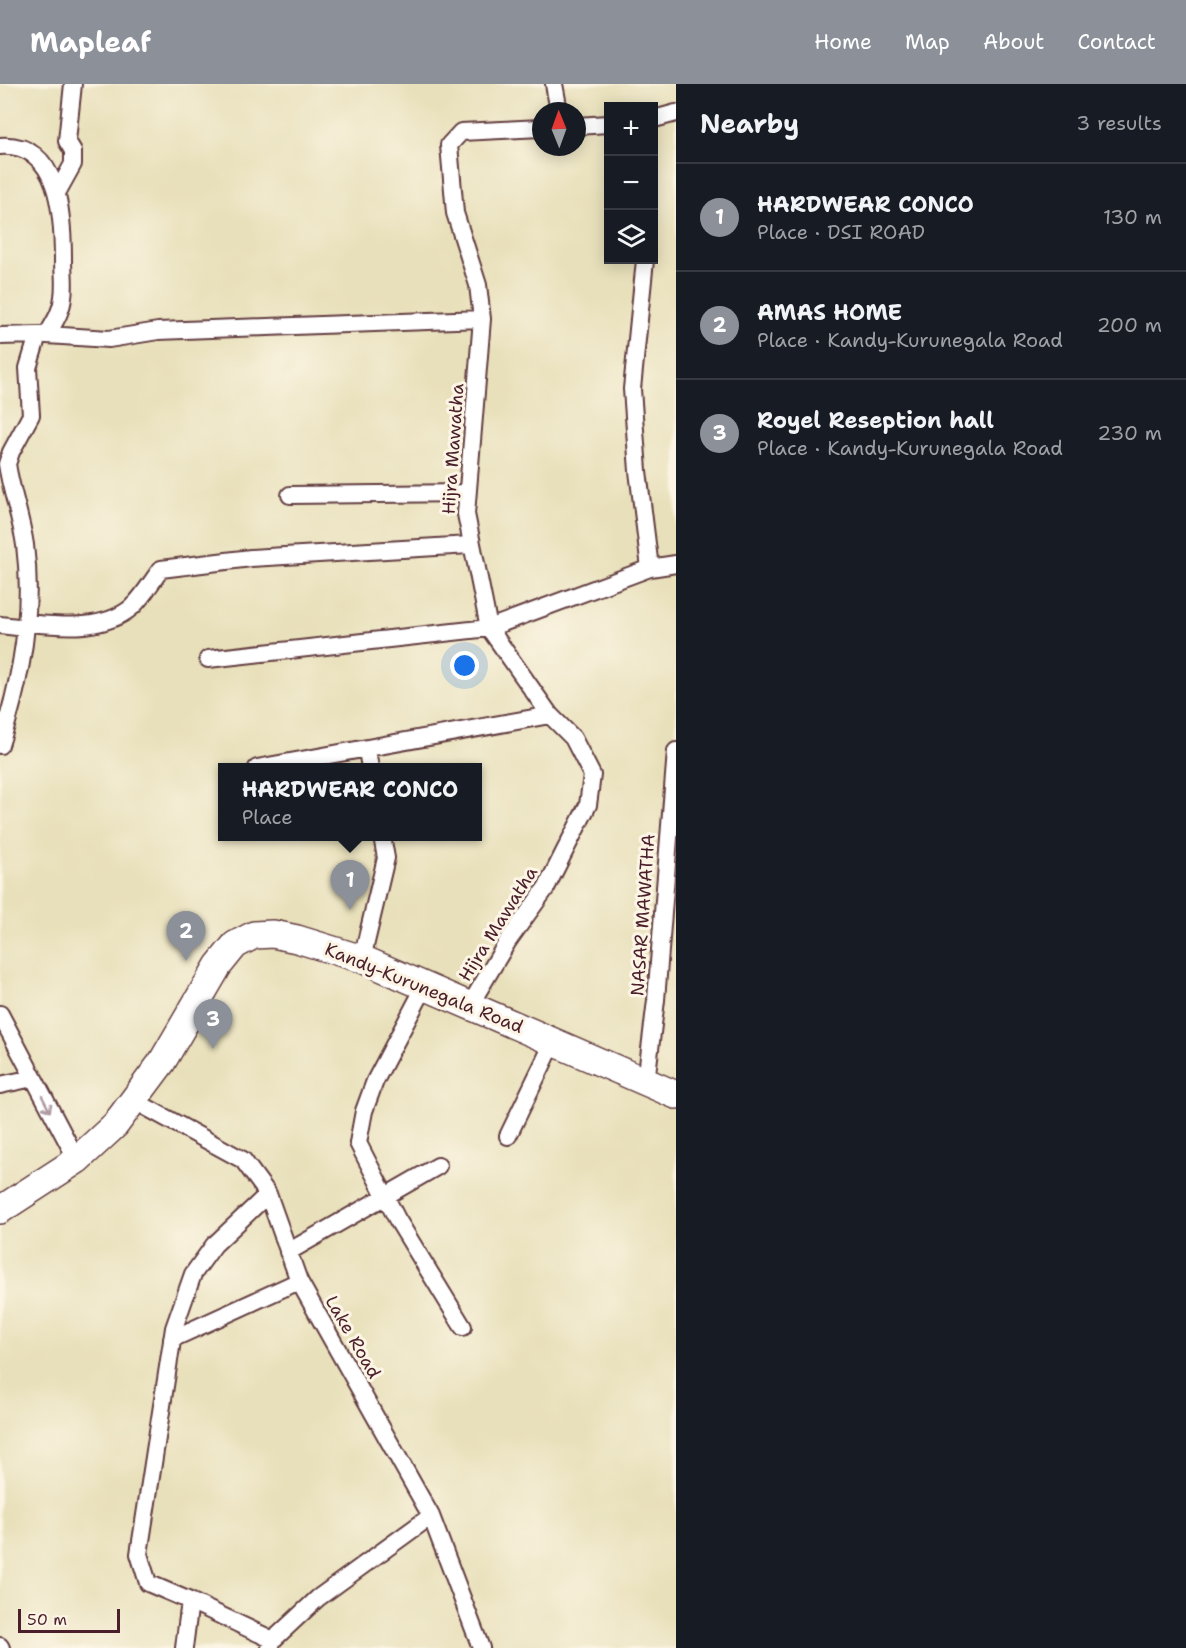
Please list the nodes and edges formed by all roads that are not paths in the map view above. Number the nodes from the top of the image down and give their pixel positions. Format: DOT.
graph roads {
  1 [pos="73,84"];
  2 [pos="554,84"];
  3 [pos="557,102"];
  4 [pos="676,113"];
  5 [pos="658,118"];
  6 [pos="604,124"];
  7 [pos="586,125"];
  8 [pos="532,128"];
  9 [pos="0,146"];
  10 [pos="58,191"];
  11 [pos="645,264"];
  12 [pos="482,319"];
  13 [pos="42,335"];
  14 [pos="0,336"];
  15 [pos="5,477"];
  16 [pos="466,493"];
  17 [pos="290,495"];
  18 [pos="470,545"];
  19 [pos="676,564"];
  20 [pos="650,568"];
  21 [pos="0,625"];
  22 [pos="26,626"];
  23 [pos="489,628"];
  24 [pos="208,659"];
  25 [pos="550,715"];
  26 [pos="0,746"];
  27 [pos="367,750"];
  28 [pos="676,751"];
  29 [pos="288,763"];
  30 [pos="369,763"];
  31 [pos="674,810"];
  32 [pos="383,841"];
  33 [pos="362,959"];
  34 [pos="424,986"];
  35 [pos="470,1005"];
  36 [pos="0,1014"];
  37 [pos="554,1041"];
  38 [pos="33,1078"];
  39 [pos="646,1082"];
  40 [pos="0,1085"];
  41 [pos="676,1095"];
  42 [pos="134,1100"];
  43 [pos="508,1136"];
  44 [pos="77,1160"];
  45 [pos="438,1166"];
  46 [pos="268,1194"];
  47 [pos="386,1198"];
  48 [pos="0,1210"];
  49 [pos="288,1252"];
  50 [pos="299,1281"];
  51 [pos="463,1327"];
  52 [pos="172,1339"];
  53 [pos="431,1516"];
  54 [pos="190,1601"];
  55 [pos="271,1644"];
  56 [pos="184,1648"];
  57 [pos="481,1648"];
  1 -- 10 [label="street"];
  2 -- 3 [label="street"];
  4 -- 5 [label="street"];
  6 -- 7 [label="street"];
  8 -- 12 [label="street, Hijra Mawatha"];
  9 -- 10 [label="street"];
  10 -- 13 [label="street"];
  11 -- 20 [label="street"];
  12 -- 13 [label="street"];
  12 -- 16 [label="street, Hijra Mawatha"];
  13 -- 14 [label="street"];
  13 -- 15 [label="street"];
  15 -- 22 [label="street"];
  16 -- 17 [label="street"];
  16 -- 18 [label="street, Hijra Mawatha"];
  18 -- 22 [label="street"];
  18 -- 23 [label="street, Hijra Mawatha"];
  19 -- 20 [label="street"];
  20 -- 23 [label="street"];
  21 -- 22 [label="street"];
  22 -- 26 [label="street"];
  23 -- 24 [label="street"];
  23 -- 25 [label="street, Hijra Mawatha"];
  25 -- 27 [label="street"];
  25 -- 35 [label="street, Hijra Mawatha"];
  27 -- 29 [label="street"];
  27 -- 30 [label="street"];
  28 -- 31 [label="street, NASAR MAWATHA"];
  31 -- 39 [label="street, NASAR MAWATHA"];
  32 -- 33 [label="street"];
  33 -- 34 [label="highway, Kandy-Kurunegala Road"];
  33 -- 42 [label="highway, Kandy-Kurunegala Road"];
  34 -- 35 [label="highway, Kandy-Kurunegala Road"];
  34 -- 47 [label="street"];
  35 -- 37 [label="highway, Kandy-Kurunegala Road"];
  36 -- 38 [label="street"];
  37 -- 39 [label="highway, Kandy-Kurunegala Road"];
  37 -- 43 [label="street"];
  38 -- 40 [label="street"];
  38 -- 44 [label="street, one-way"];
  39 -- 41 [label="highway, Kandy-Kurunegala Road"];
  42 -- 44 [label="highway, Kandy-Kurunegala Road"];
  42 -- 46 [label="street, Lake Road"];
  44 -- 48 [label="highway, Kandy-Kurunegala Road"];
  45 -- 47 [label="street"];
  46 -- 49 [label="street, Lake Road"];
  46 -- 52 [label="street"];
  47 -- 49 [label="street"];
  47 -- 51 [label="street"];
  49 -- 50 [label="street, Lake Road"];
  50 -- 52 [label="street"];
  50 -- 53 [label="street, Lake Road"];
  52 -- 54 [label="street"];
  53 -- 55 [label="street"];
  53 -- 57 [label="street, Lake Road"];
  54 -- 55 [label="street"];
  54 -- 56 [label="street"];
}
